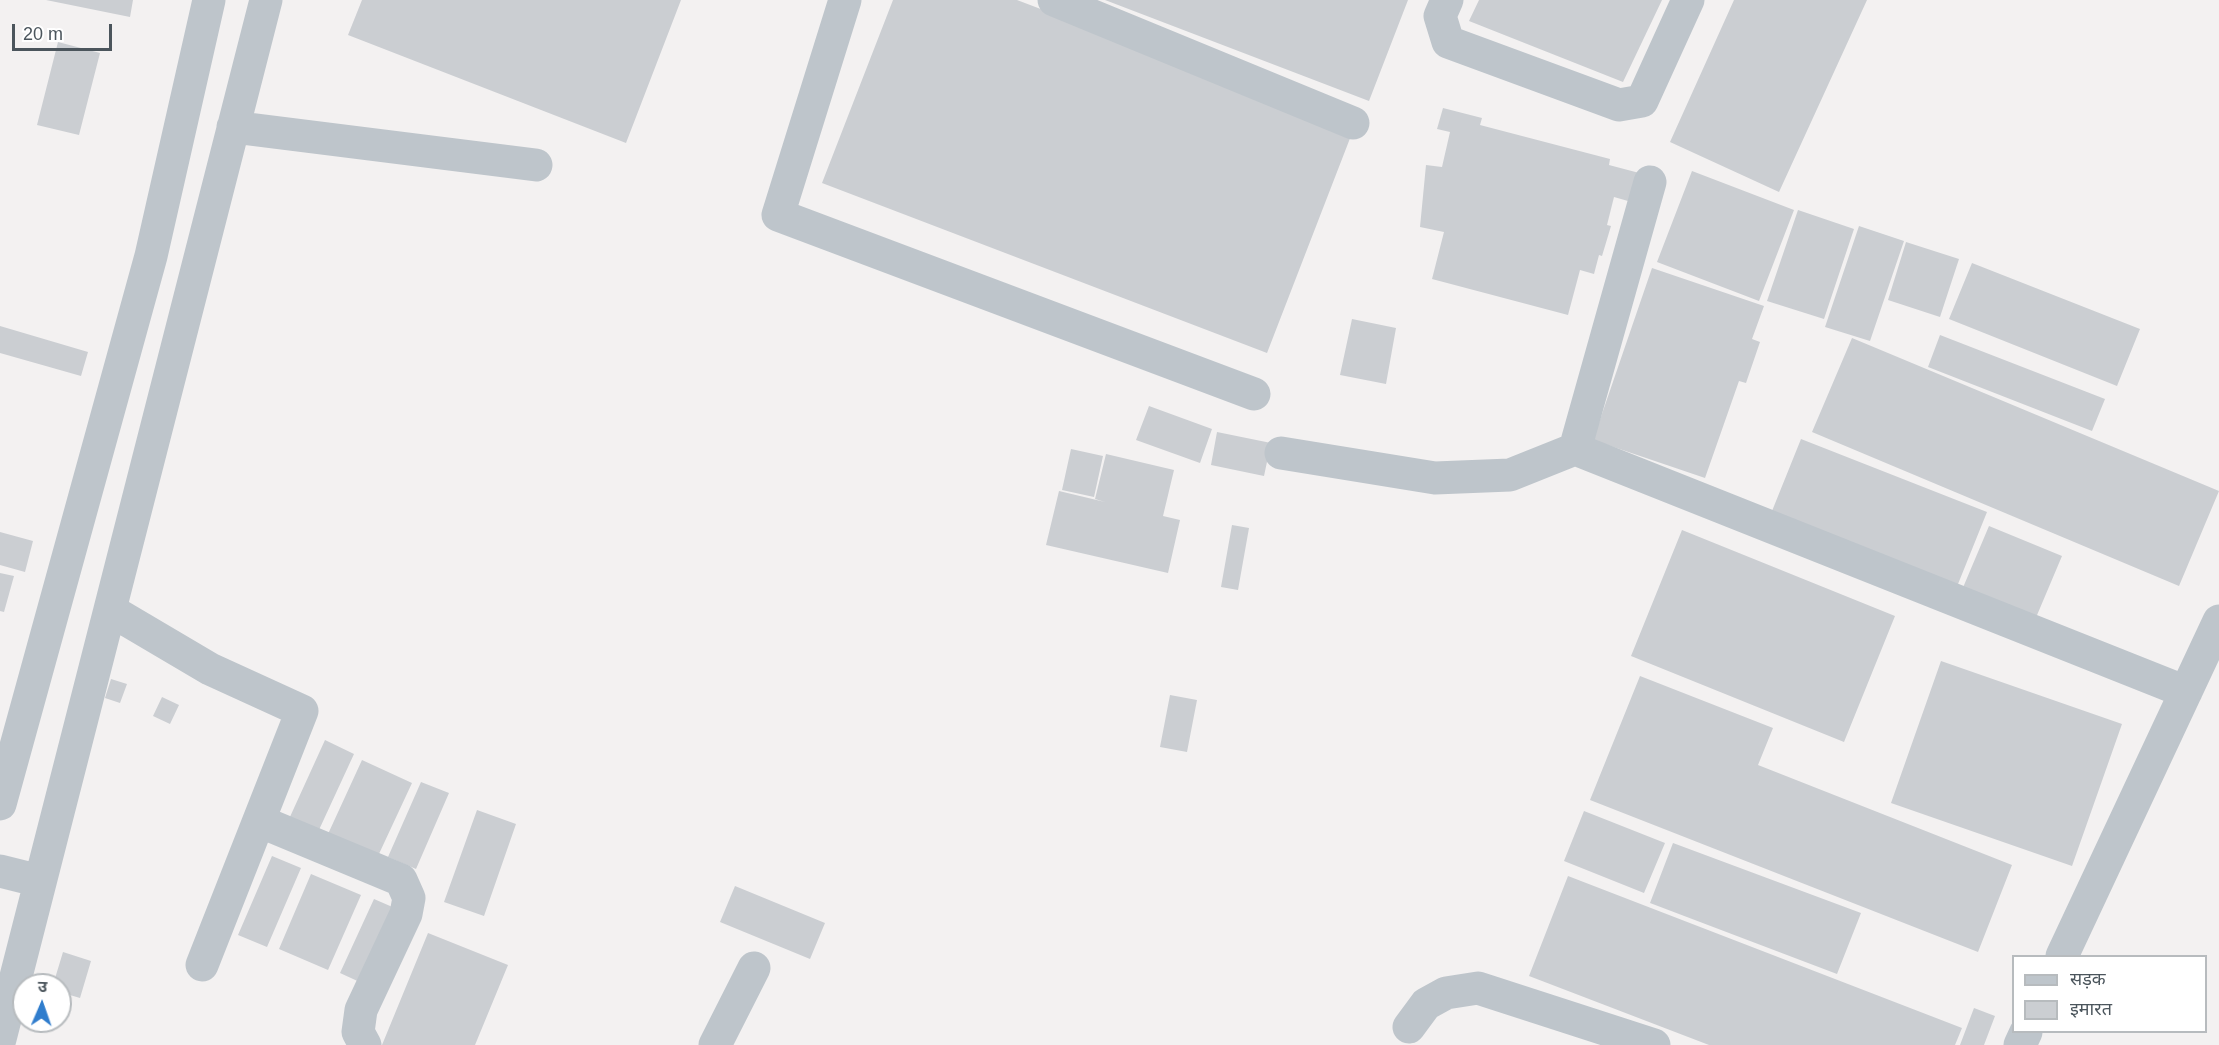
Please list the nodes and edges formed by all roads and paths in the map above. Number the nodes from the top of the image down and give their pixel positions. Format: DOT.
graph roads {
  1 [pos="209,0"];
  2 [pos="267,0"];
  3 [pos="845,0"];
  4 [pos="1054,0"];
  5 [pos="1447,0"];
  6 [pos="1688,0"];
  7 [pos="1353,123"];
  8 [pos="234,127"];
  9 [pos="536,165"];
  10 [pos="1650,182"];
  11 [pos="1254,393"];
  12 [pos="1575,449"];
  13 [pos="1281,453"];
  14 [pos="110,610"];
  15 [pos="2219,621"];
  16 [pos="2186,692"];
  17 [pos="0,804"];
  18 [pos="259,821"];
  19 [pos="0,871"];
  20 [pos="40,881"];
  21 [pos="2063,955"];
  22 [pos="202,965"];
  23 [pos="754,968"];
  24 [pos="1409,1027"];
  25 [pos="0,1040"];
  26 [pos="365,1045"];
  27 [pos="715,1045"];
  28 [pos="1654,1045"];
  1 -- 17 [label="street"];
  2 -- 8 [label="street"];
  3 -- 11 [label="street"];
  4 -- 7 [label="street"];
  5 -- 6 [label="street"];
  8 -- 9 [label="street"];
  8 -- 14 [label="street"];
  10 -- 12 [label="street"];
  12 -- 13 [label="street"];
  12 -- 16 [label="street"];
  14 -- 18 [label="street"];
  14 -- 20 [label="street"];
  15 -- 16 [label="street"];
  16 -- 21 [label="street"];
  18 -- 22 [label="street"];
  18 -- 26 [label="street"];
  19 -- 20 [label="street"];
  20 -- 25 [label="street"];
  23 -- 27 [label="street"];
  24 -- 28 [label="street"];
}
